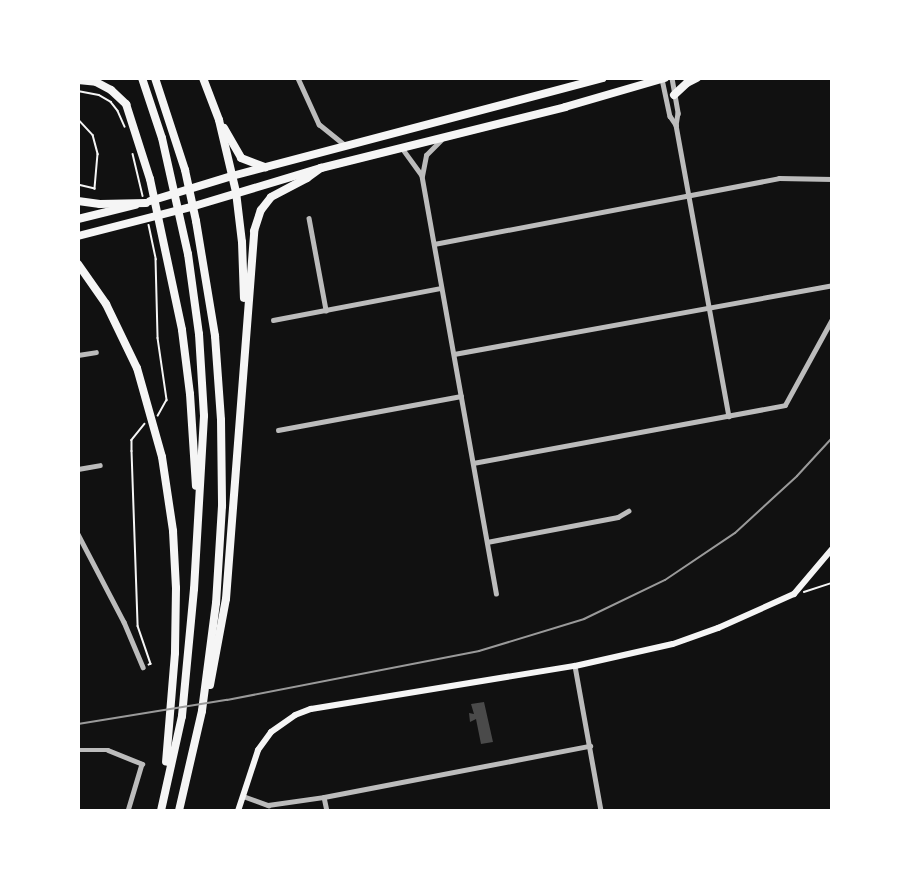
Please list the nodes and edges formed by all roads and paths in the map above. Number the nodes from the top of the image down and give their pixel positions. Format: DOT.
graph roads {
  1 [pos="142,78"];
  2 [pos="155,78"];
  3 [pos="203,78"];
  4 [pos="298,78"];
  5 [pos="602,78"];
  6 [pos="663,78"];
  7 [pos="672,78"];
  8 [pos="697,78"];
  9 [pos="78,80"];
  10 [pos="594,80"];
  11 [pos="78,91"];
  12 [pos="674,95"];
  13 [pos="78,119"];
  14 [pos="219,120"];
  15 [pos="676,125"];
  16 [pos="125,127"];
  17 [pos="444,137"];
  18 [pos="345,146"];
  19 [pos="132,147"];
  20 [pos="402,148"];
  21 [pos="265,167"];
  22 [pos="321,168"];
  23 [pos="232,176"];
  24 [pos="422,176"];
  25 [pos="139,177"];
  26 [pos="832,179"];
  27 [pos="78,185"];
  28 [pos="236,192"];
  29 [pos="690,194"];
  30 [pos="78,201"];
  31 [pos="146,203"];
  32 [pos="309,218"];
  33 [pos="78,219"];
  34 [pos="78,236"];
  35 [pos="153,239"];
  36 [pos="434,244"];
  37 [pos="78,264"];
  38 [pos="832,285"];
  39 [pos="441,288"];
  40 [pos="710,306"];
  41 [pos="326,310"];
  42 [pos="273,320"];
  43 [pos="832,320"];
  44 [pos="96,352"];
  45 [pos="454,354"];
  46 [pos="78,355"];
  47 [pos="245,355"];
  48 [pos="461,396"];
  49 [pos="729,416"];
  50 [pos="155,419"];
  51 [pos="145,424"];
  52 [pos="278,430"];
  53 [pos="473,463"];
  54 [pos="100,465"];
  55 [pos="78,469"];
  56 [pos="198,510"];
  57 [pos="628,511"];
  58 [pos="78,534"];
  59 [pos="487,542"];
  60 [pos="832,549"];
  61 [pos="832,583"];
  62 [pos="804,592"];
  63 [pos="496,593"];
  64 [pos="574,666"];
  65 [pos="143,668"];
  66 [pos="202,711"];
  67 [pos="590,746"];
  68 [pos="78,750"];
  69 [pos="243,796"];
  70 [pos="324,797"];
  71 [pos="162,801"];
  72 [pos="128,811"];
  73 [pos="161,811"];
  74 [pos="179,811"];
  75 [pos="238,811"];
  76 [pos="327,811"];
  77 [pos="602,811"];
  1 -- 56 [label="highway"];
  2 -- 66 [label="highway"];
  3 -- 14 [label="highway"];
  4 -- 18 [label="street"];
  5 -- 10 [label="highway"];
  6 -- 15 [label="street"];
  6 -- 17 [label="highway"];
  7 -- 12 [label="street"];
  8 -- 12 [label="highway"];
  9 -- 56 [label="highway"];
  10 -- 18 [label="highway"];
  11 -- 16 [label="path"];
  12 -- 15 [label="street"];
  13 -- 27 [label="path"];
  14 -- 21 [label="highway"];
  14 -- 23 [label="highway"];
  15 -- 29 [label="street"];
  17 -- 20 [label="highway"];
  17 -- 24 [label="street"];
  18 -- 21 [label="highway"];
  19 -- 25 [label="path"];
  20 -- 22 [label="highway"];
  20 -- 24 [label="street"];
  21 -- 23 [label="highway"];
  22 -- 28 [label="highway"];
  22 -- 47 [label="highway"];
  23 -- 28 [label="highway"];
  23 -- 31 [label="highway"];
  24 -- 36 [label="street"];
  26 -- 29 [label="street"];
  28 -- 34 [label="highway"];
  28 -- 47 [label="highway"];
  29 -- 36 [label="street"];
  29 -- 40 [label="street"];
  30 -- 31 [label="highway"];
  31 -- 33 [label="highway"];
  32 -- 41 [label="street"];
  35 -- 50 [label="path"];
  36 -- 39 [label="street"];
  37 -- 71 [label="highway"];
  38 -- 40 [label="street"];
  39 -- 41 [label="street"];
  39 -- 45 [label="street"];
  40 -- 45 [label="street"];
  40 -- 49 [label="street"];
  41 -- 42 [label="street"];
  43 -- 49 [label="street"];
  44 -- 46 [label="street"];
  45 -- 48 [label="street"];
  47 -- 66 [label="highway"];
  48 -- 52 [label="street"];
  48 -- 53 [label="street"];
  49 -- 53 [label="street"];
  51 -- 65 [label="path"];
  53 -- 59 [label="street"];
  54 -- 55 [label="street"];
  56 -- 71 [label="highway"];
  57 -- 59 [label="street"];
  58 -- 65 [label="street"];
  59 -- 63 [label="street"];
  60 -- 64 [label="main road"];
  61 -- 62 [label="path"];
  64 -- 67 [label="street"];
  64 -- 69 [label="main road"];
  66 -- 74 [label="highway"];
  67 -- 70 [label="street"];
  67 -- 77 [label="street"];
  68 -- 72 [label="street"];
  69 -- 70 [label="street"];
  69 -- 75 [label="main road"];
  70 -- 76 [label="street"];
  71 -- 73 [label="highway"];
}
